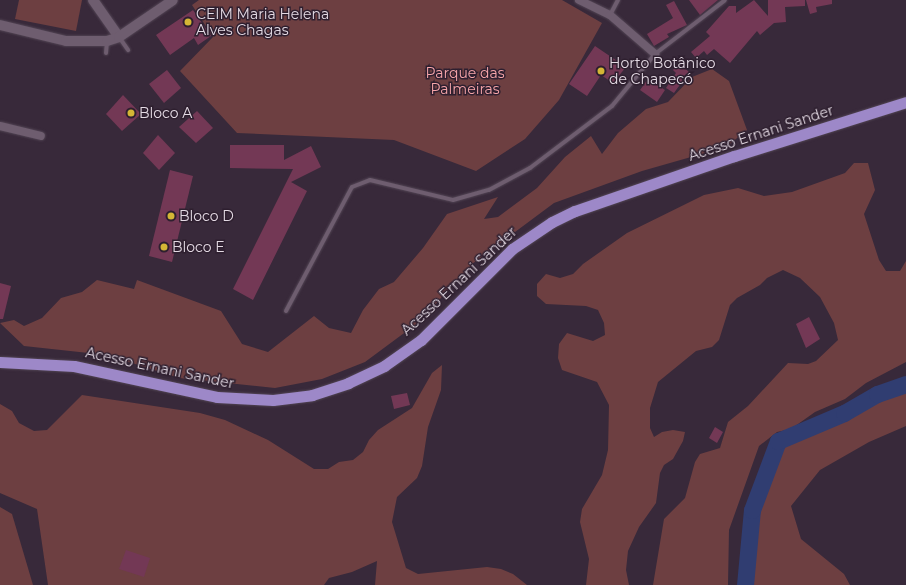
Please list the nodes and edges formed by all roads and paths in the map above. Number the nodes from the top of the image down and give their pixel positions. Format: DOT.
graph roads {
  1 [pos="93,0"];
  2 [pos="173,0"];
  3 [pos="579,0"];
  4 [pos="618,0"];
  5 [pos="725,0"];
  6 [pos="610,15"];
  7 [pos="0,25"];
  8 [pos="119,37"];
  9 [pos="107,41"];
  10 [pos="128,50"];
  11 [pos="106,52"];
  12 [pos="655,54"];
  13 [pos="906,102"];
  14 [pos="0,126"];
  15 [pos="41,136"];
  16 [pos="286,311"];
  17 [pos="0,362"];
  1 -- 8 [label="street"];
  2 -- 8 [label="street"];
  3 -- 6 [label="street"];
  4 -- 6 [label="lane"];
  5 -- 12 [label="lane"];
  6 -- 12 [label="street"];
  7 -- 9 [label="street"];
  8 -- 9 [label="street"];
  8 -- 10 [label="lane"];
  9 -- 11 [label="lane"];
  12 -- 16 [label="lane"];
  13 -- 17 [label="highway, Acesso Ernani Sander"];
  14 -- 15 [label="street"];
}
